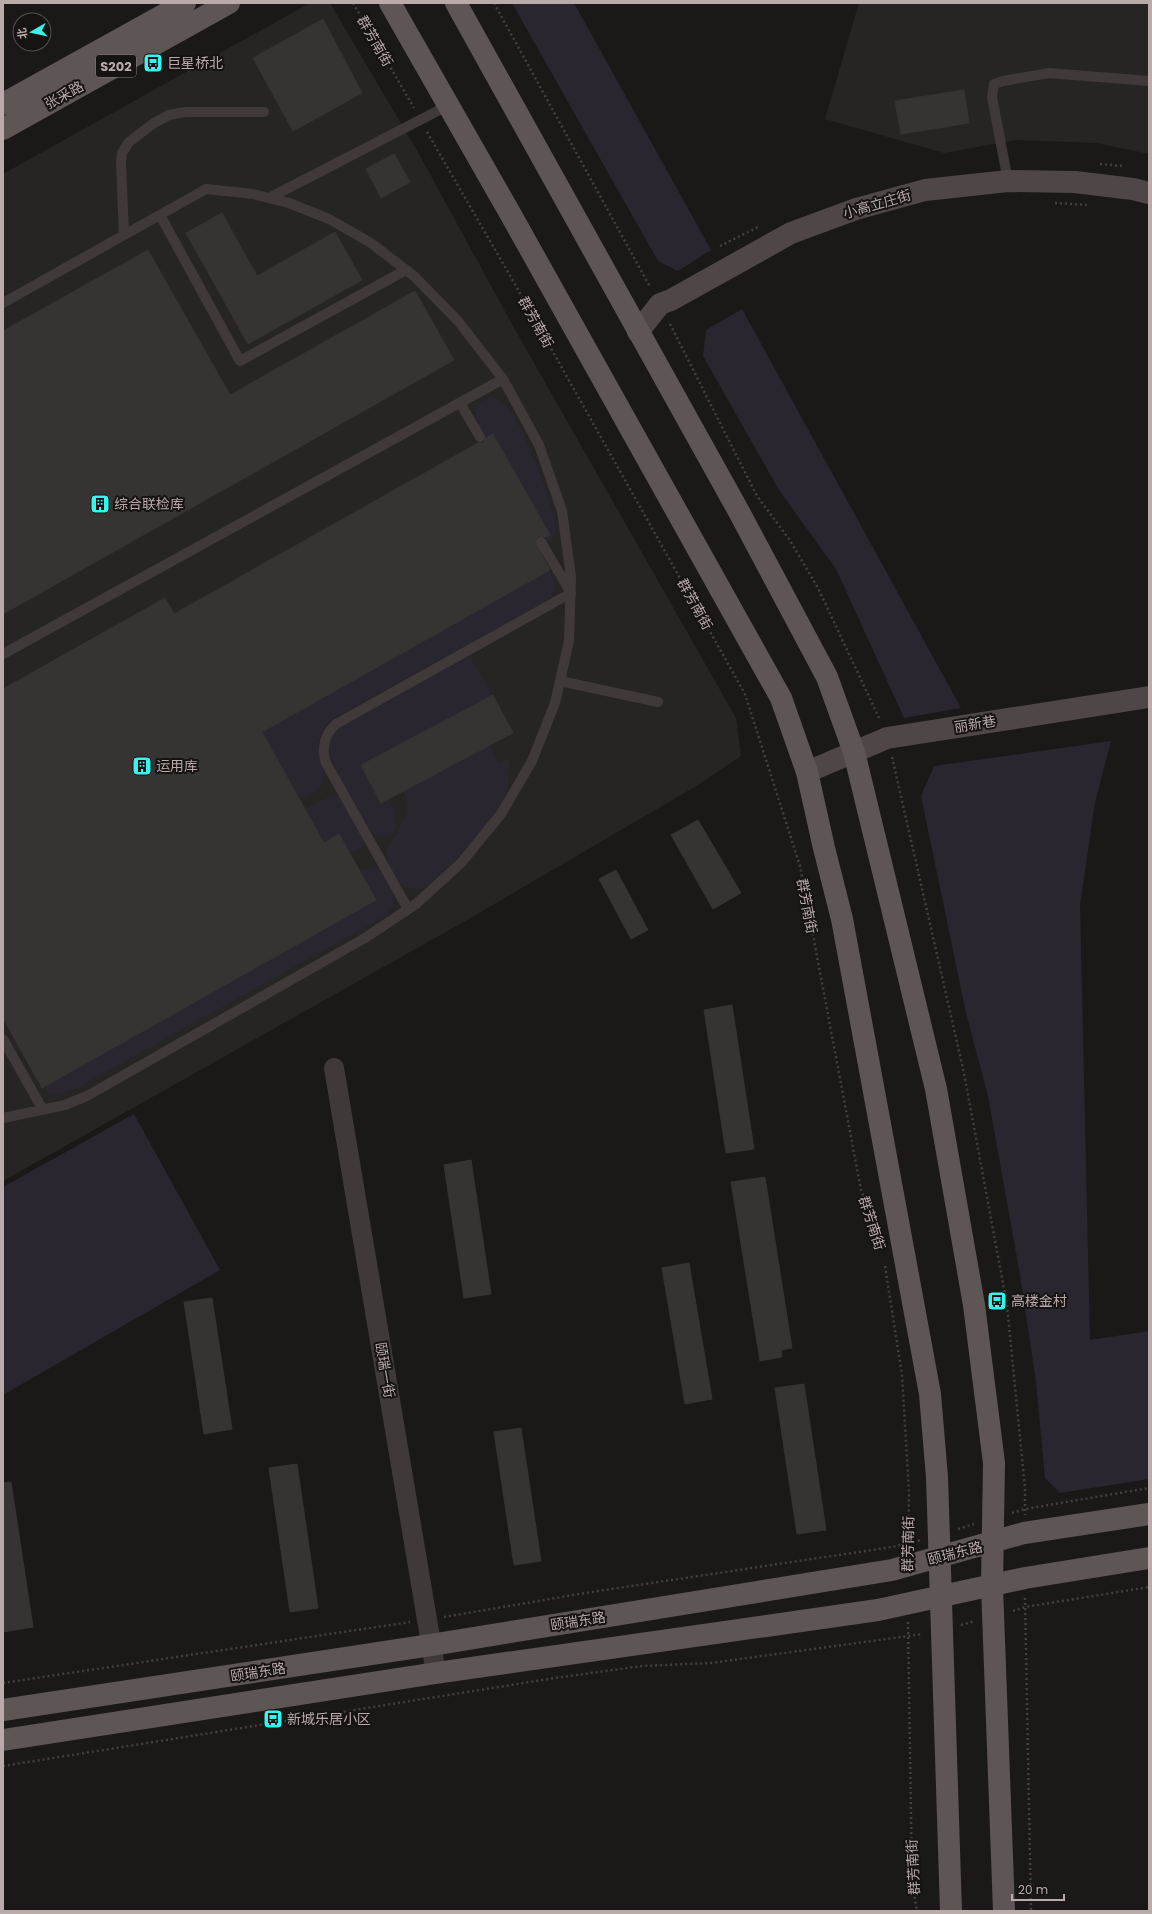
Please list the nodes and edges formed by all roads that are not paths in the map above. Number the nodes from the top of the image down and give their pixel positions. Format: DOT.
graph roads {
  1 [pos="185,3"];
  2 [pos="229,3"];
  3 [pos="390,3"];
  4 [pos="456,3"];
  5 [pos="1149,81"];
  6 [pos="3,104"];
  7 [pos="449,105"];
  8 [pos="264,112"];
  9 [pos="3,129"];
  10 [pos="1008,181"];
  11 [pos="1149,193"];
  12 [pos="269,198"];
  13 [pos="160,215"];
  14 [pos="124,235"];
  15 [pos="406,270"];
  16 [pos="3,302"];
  17 [pos="638,332"];
  18 [pos="503,379"];
  19 [pos="460,403"];
  20 [pos="480,436"];
  21 [pos="541,542"];
  22 [pos="571,593"];
  23 [pos="3,654"];
  24 [pos="560,681"];
  25 [pos="1149,697"];
  26 [pos="658,702"];
  27 [pos="854,752"];
  28 [pos="808,772"];
  29 [pos="408,909"];
  30 [pos="3,1039"];
  31 [pos="334,1068"];
  32 [pos="43,1110"];
  33 [pos="3,1118"];
  34 [pos="1149,1514"];
  35 [pos="993,1543"];
  36 [pos="940,1557"];
  37 [pos="1149,1558"];
  38 [pos="992,1586"];
  39 [pos="940,1598"];
  40 [pos="431,1645"];
  41 [pos="436,1673"];
  42 [pos="3,1710"];
  43 [pos="3,1740"];
  44 [pos="951,1911"];
  45 [pos="1004,1911"];
  1 -- 6 [label="main road, 张采路 / S202"];
  2 -- 9 [label="main road, 张采路 / S202"];
  3 -- 7 [label="main road, 群芳南街"];
  4 -- 17 [label="main road"];
  5 -- 10 [label="lane"];
  7 -- 12 [label="lane"];
  7 -- 28 [label="main road, 群芳南街"];
  8 -- 14 [label="lane"];
  10 -- 11 [label="street, 小高立庄街"];
  10 -- 17 [label="street, 小高立庄街"];
  12 -- 13 [label="lane"];
  12 -- 15 [label="lane"];
  13 -- 14 [label="lane"];
  13 -- 15 [label="lane"];
  14 -- 16 [label="lane"];
  15 -- 18 [label="lane"];
  17 -- 27 [label="main road"];
  18 -- 19 [label="lane"];
  18 -- 22 [label="lane"];
  19 -- 20 [label="lane"];
  19 -- 23 [label="lane"];
  21 -- 22 [label="lane"];
  22 -- 24 [label="lane"];
  22 -- 29 [label="lane"];
  24 -- 26 [label="lane"];
  24 -- 29 [label="lane"];
  25 -- 27 [label="street, 丽新巷"];
  27 -- 28 [label="street, 丽新巷"];
  27 -- 35 [label="main road"];
  28 -- 36 [label="main road, 群芳南街"];
  29 -- 32 [label="lane"];
  30 -- 32 [label="lane"];
  31 -- 40 [label="street, 颐瑞一街"];
  32 -- 33 [label="lane"];
  34 -- 35 [label="main road, 颐瑞东路"];
  35 -- 36 [label="main road, 颐瑞东路"];
  35 -- 38 [label="main road"];
  36 -- 39 [label="main road, 群芳南街"];
  36 -- 40 [label="main road, 颐瑞东路"];
  37 -- 38 [label="main road, 颐瑞东路"];
  38 -- 39 [label="main road, 颐瑞东路"];
  38 -- 45 [label="main road"];
  39 -- 41 [label="main road, 颐瑞东路"];
  39 -- 44 [label="main road, 群芳南街"];
  40 -- 41 [label="street, 颐瑞一街"];
  40 -- 42 [label="main road, 颐瑞东路"];
  41 -- 43 [label="main road, 颐瑞东路"];
}
